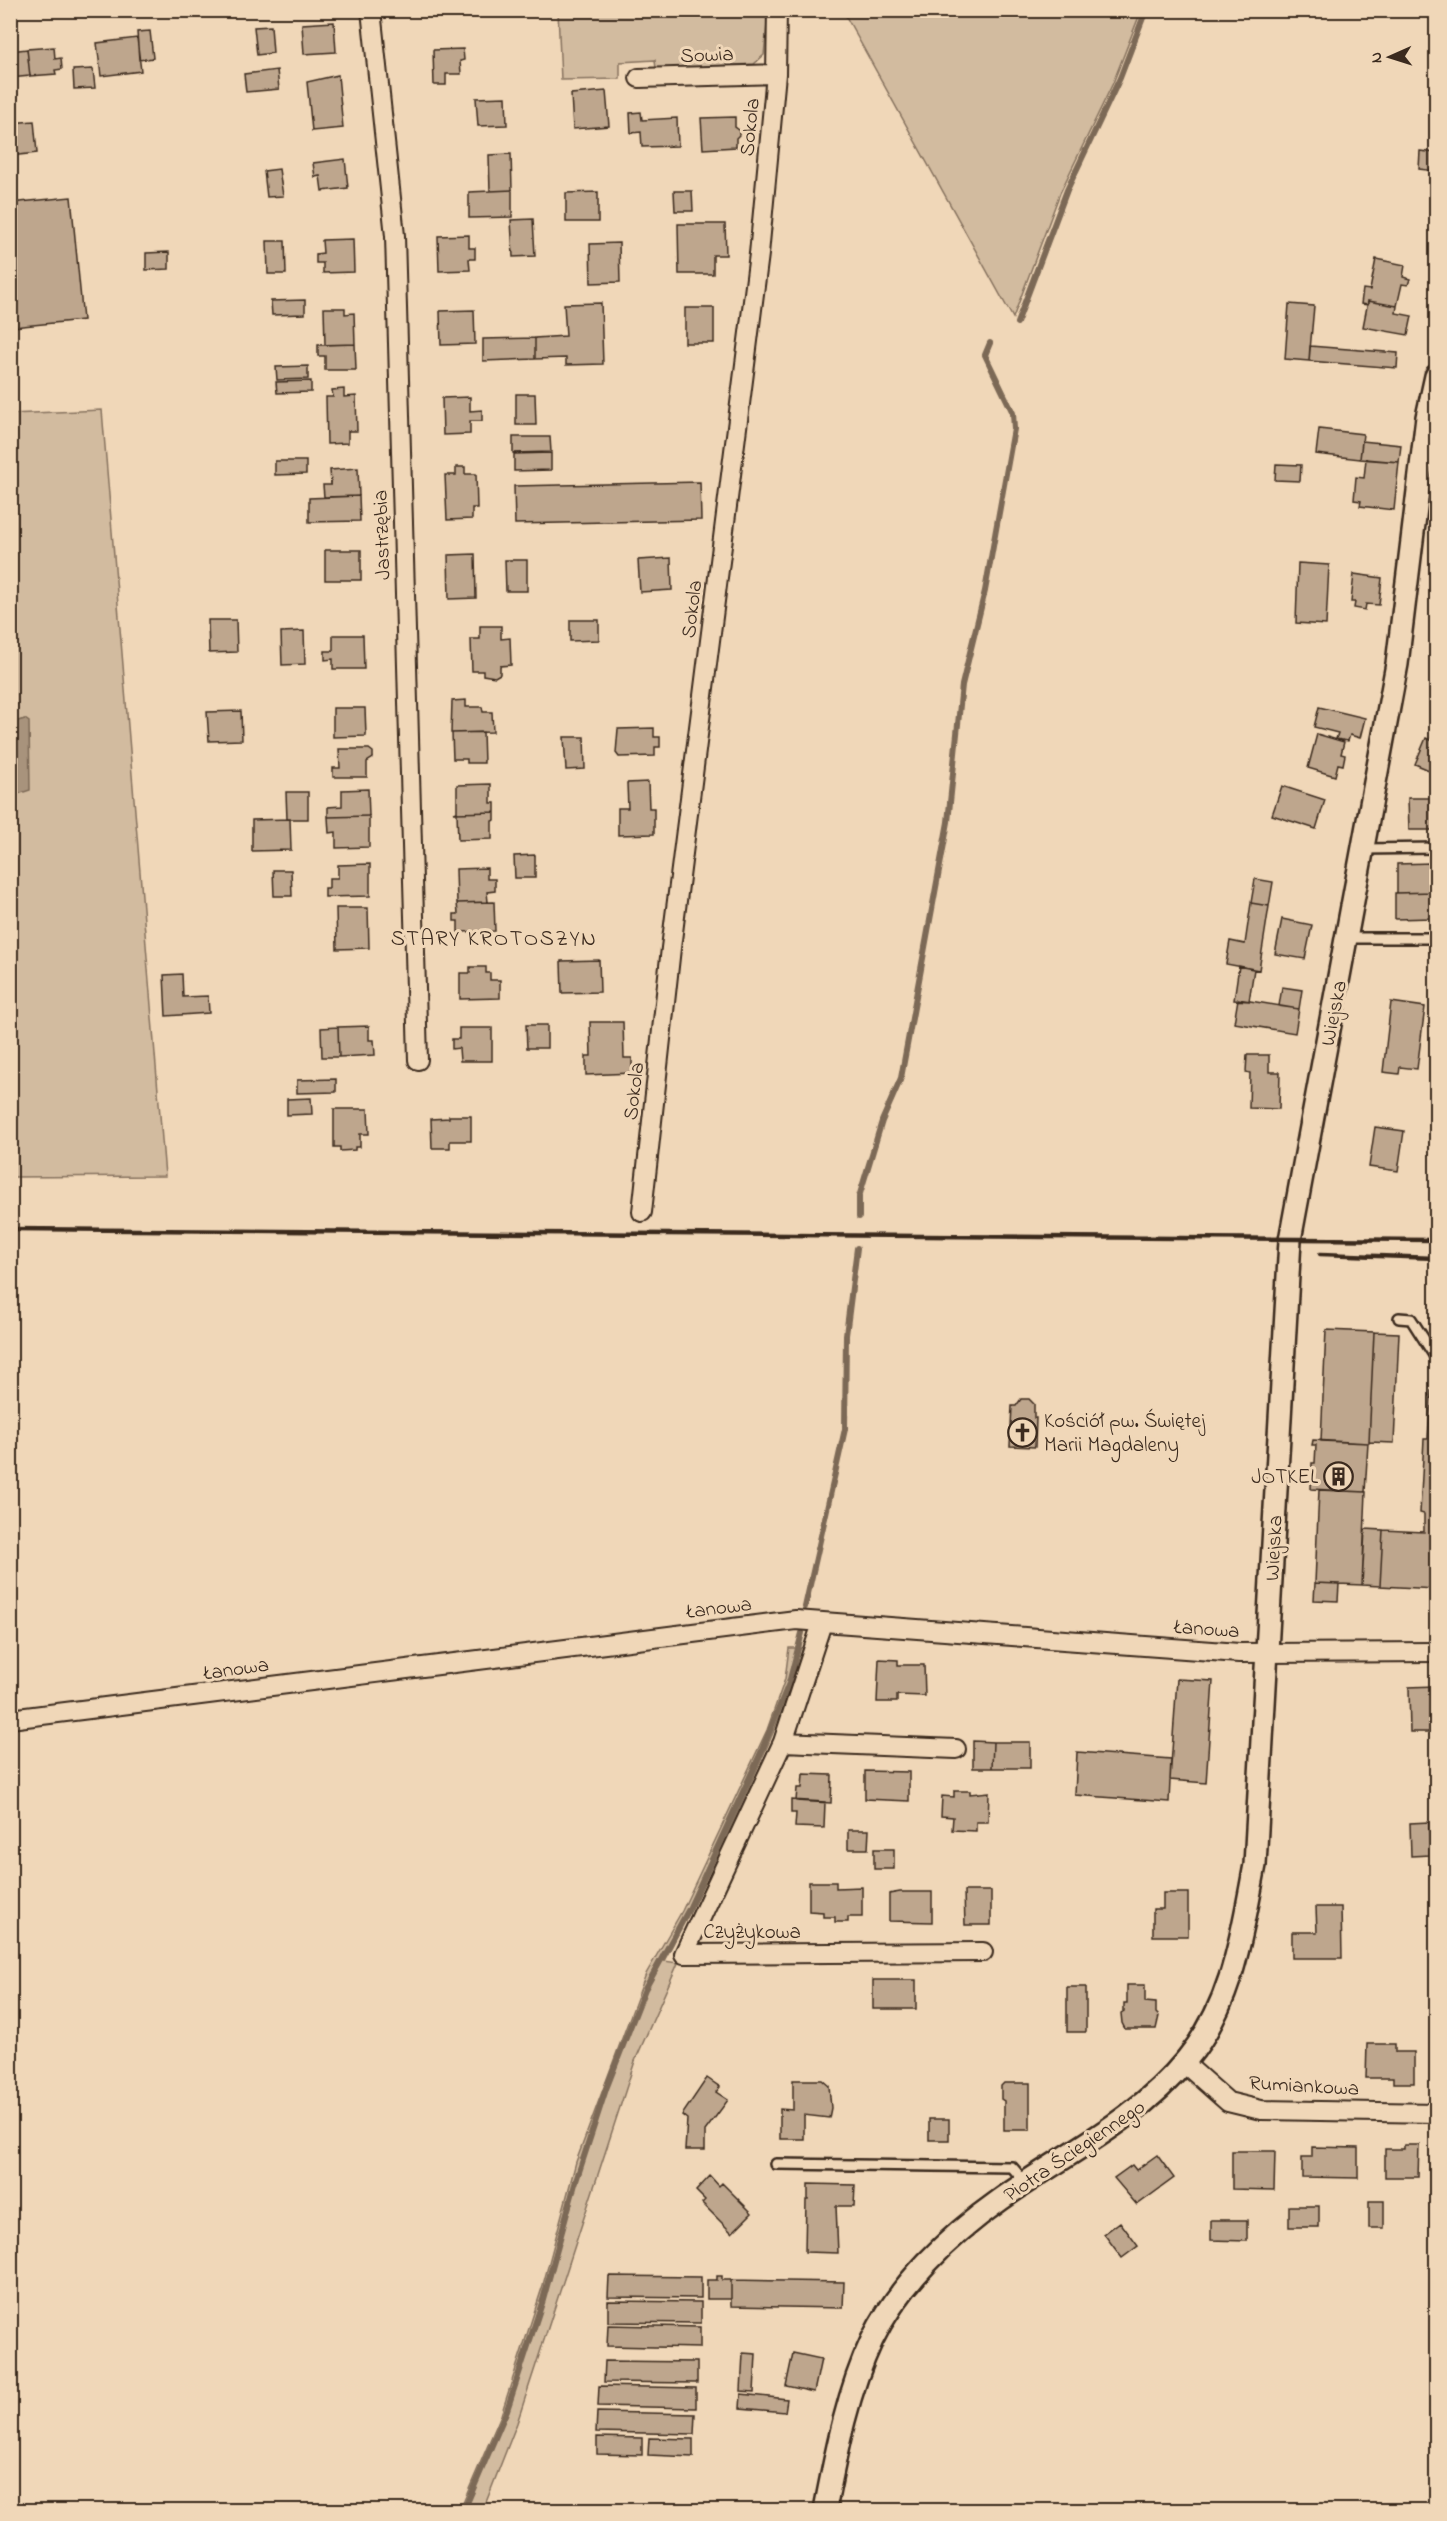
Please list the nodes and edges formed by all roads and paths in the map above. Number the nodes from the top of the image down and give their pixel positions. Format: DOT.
graph roads {
  1 [pos="371,10"];
  2 [pos="777,10"];
  3 [pos="776,74"];
  4 [pos="639,78"];
  5 [pos="1437,376"];
  6 [pos="1437,848"];
  7 [pos="1364,849"];
  8 [pos="1347,938"];
  9 [pos="1437,938"];
  10 [pos="418,1060"];
  11 [pos="642,1212"];
  12 [pos="1400,1318"];
  13 [pos="1437,1358"];
  14 [pos="822,1623"];
  15 [pos="1437,1652"];
  16 [pos="1267,1654"];
  17 [pos="10,1719"];
  18 [pos="783,1742"];
  19 [pos="956,1749"];
  20 [pos="982,1952"];
  21 [pos="1184,2063"];
  22 [pos="1437,2113"];
  23 [pos="776,2164"];
  24 [pos="1026,2184"];
  25 [pos="825,2511"];
  1 -- 10 [label="street, Jastrzębia"];
  2 -- 3 [label="street, Sokola"];
  3 -- 4 [label="street, Sowia"];
  3 -- 11 [label="street, Sokola"];
  5 -- 7 [label="street, Wiejska"];
  6 -- 7 [label="lane"];
  7 -- 8 [label="street, Wiejska"];
  8 -- 9 [label="lane"];
  8 -- 16 [label="street, Wiejska"];
  12 -- 13 [label="lane"];
  14 -- 16 [label="street, Łanowa"];
  14 -- 17 [label="street, Łanowa"];
  14 -- 18 [label="street, Czyżykowa"];
  15 -- 16 [label="street, Łanowa"];
  16 -- 21 [label="street, Piotra Ściegiennego"];
  18 -- 19 [label="street"];
  18 -- 20 [label="street, Czyżykowa"];
  21 -- 22 [label="street, Rumiankowa"];
  21 -- 24 [label="street, Piotra Ściegiennego"];
  23 -- 24 [label="lane"];
  24 -- 25 [label="street, Piotra Ściegiennego"];
}
